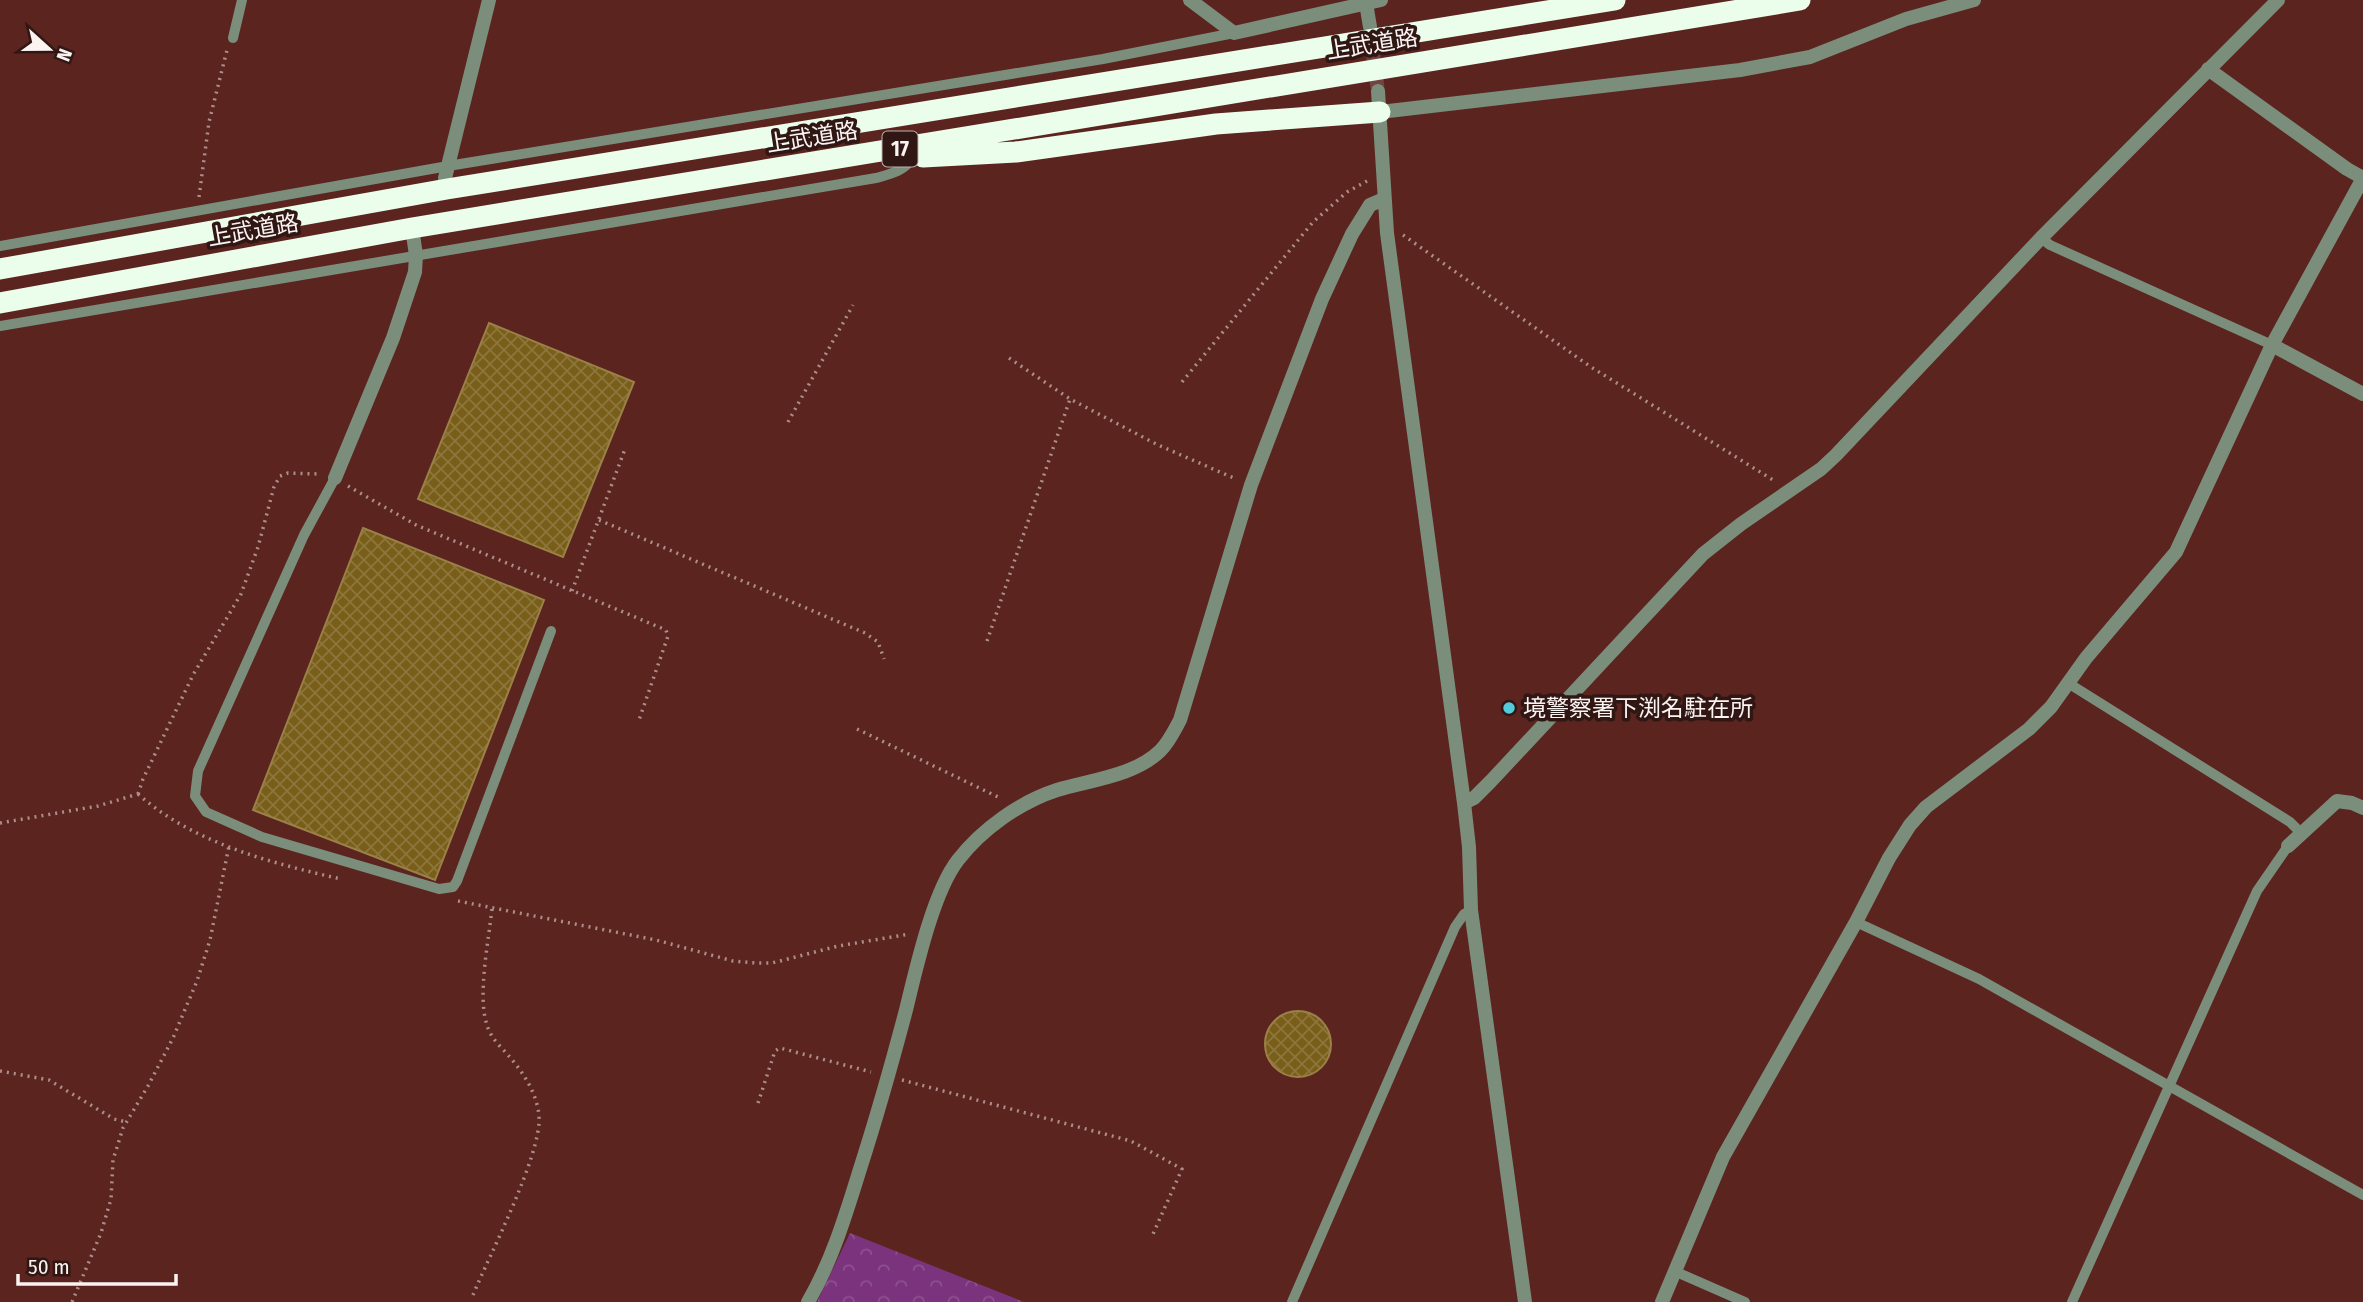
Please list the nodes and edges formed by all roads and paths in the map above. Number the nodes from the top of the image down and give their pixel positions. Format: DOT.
graph roads {
  1 [pos="242,0"];
  2 [pos="489,0"];
  3 [pos="1190,0"];
  4 [pos="1615,0"];
  5 [pos="1800,0"];
  6 [pos="1973,0"];
  7 [pos="2278,0"];
  8 [pos="1373,2"];
  9 [pos="1370,27"];
  10 [pos="1234,33"];
  11 [pos="233,38"];
  12 [pos="2208,69"];
  13 [pos="1379,102"];
  14 [pos="850,157"];
  15 [pos="912,158"];
  16 [pos="448,166"];
  17 [pos="2363,178"];
  18 [pos="1383,179"];
  19 [pos="447,189"];
  20 [pos="1384,200"];
  21 [pos="199,209"];
  22 [pos="412,228"];
  23 [pos="1387,233"];
  24 [pos="2041,238"];
  25 [pos="0,246"];
  26 [pos="416,255"];
  27 [pos="0,269"];
  28 [pos="0,303"];
  29 [pos="853,305"];
  30 [pos="0,327"];
  31 [pos="2272,345"];
  32 [pos="1009,358"];
  33 [pos="1182,382"];
  34 [pos="2363,394"];
  35 [pos="1070,398"];
  36 [pos="788,422"];
  37 [pos="625,449"];
  38 [pos="335,478"];
  39 [pos="1251,485"];
  40 [pos="1790,491"];
  41 [pos="599,520"];
  42 [pos="572,591"];
  43 [pos="551,631"];
  44 [pos="987,641"];
  45 [pos="884,659"];
  46 [pos="2068,683"];
  47 [pos="639,720"];
  48 [pos="857,729"];
  49 [pos="138,794"];
  50 [pos="1464,803"];
  51 [pos="2363,808"];
  52 [pos="1015,810"];
  53 [pos="0,823"];
  54 [pos="2302,834"];
  55 [pos="229,846"];
  56 [pos="2288,846"];
  57 [pos="343,879"];
  58 [pos="457,901"];
  59 [pos="492,908"];
  60 [pos="1471,910"];
  61 [pos="1856,922"];
  62 [pos="928,930"];
  63 [pos="0,1071"];
  64 [pos="889,1077"];
  65 [pos="2170,1087"];
  66 [pos="758,1103"];
  67 [pos="126,1122"];
  68 [pos="2363,1195"];
  69 [pos="1153,1234"];
  70 [pos="1674,1271"];
  71 [pos="472,1295"];
  72 [pos="72,1302"];
  73 [pos="808,1302"];
  74 [pos="1292,1302"];
  75 [pos="1525,1302"];
  76 [pos="1662,1302"];
  77 [pos="1745,1302"];
  78 [pos="2072,1302"];
  1 -- 11 [label="lane"];
  2 -- 16 [label="street"];
  3 -- 10 [label="street"];
  4 -- 19 [label="highway, 上武道路 / 17"];
  5 -- 14 [label="highway, 上武道路 / 17"];
  6 -- 13 [label="street"];
  7 -- 12 [label="street"];
  8 -- 9 [label="street"];
  8 -- 10 [label="street"];
  10 -- 16 [label="lane"];
  11 -- 21 [label="path"];
  12 -- 17 [label="street"];
  12 -- 24 [label="street"];
  13 -- 15 [label="highway"];
  13 -- 18 [label="street"];
  14 -- 15 [label="highway"];
  14 -- 22 [label="highway, 上武道路 / 17"];
  15 -- 26 [label="lane"];
  16 -- 19 [label="street"];
  16 -- 21 [label="lane"];
  17 -- 31 [label="street"];
  18 -- 20 [label="street"];
  18 -- 33 [label="path"];
  19 -- 27 [label="highway, 上武道路 / 17"];
  20 -- 23 [label="street"];
  20 -- 39 [label="street"];
  21 -- 25 [label="lane"];
  22 -- 26 [label="street"];
  22 -- 28 [label="highway, 上武道路 / 17"];
  23 -- 40 [label="path"];
  23 -- 50 [label="street"];
  24 -- 31 [label="lane"];
  24 -- 40 [label="street"];
  26 -- 30 [label="lane"];
  26 -- 38 [label="street"];
  29 -- 36 [label="path"];
  31 -- 34 [label="street"];
  31 -- 46 [label="street"];
  32 -- 35 [label="path"];
  35 -- 39 [label="path"];
  35 -- 44 [label="path"];
  37 -- 41 [label="path"];
  38 -- 42 [label="path"];
  38 -- 43 [label="lane"];
  38 -- 49 [label="path"];
  39 -- 52 [label="street"];
  40 -- 50 [label="street"];
  41 -- 42 [label="path"];
  41 -- 45 [label="path"];
  42 -- 47 [label="path"];
  46 -- 54 [label="lane"];
  46 -- 61 [label="street"];
  48 -- 52 [label="path"];
  49 -- 53 [label="path"];
  49 -- 55 [label="path"];
  50 -- 60 [label="street"];
  51 -- 54 [label="street"];
  52 -- 62 [label="street"];
  54 -- 56 [label="street"];
  55 -- 57 [label="path"];
  55 -- 67 [label="path"];
  56 -- 65 [label="lane"];
  58 -- 59 [label="path"];
  59 -- 62 [label="path"];
  59 -- 71 [label="path"];
  60 -- 74 [label="lane"];
  60 -- 75 [label="street"];
  61 -- 65 [label="lane"];
  61 -- 70 [label="street"];
  62 -- 64 [label="street"];
  63 -- 67 [label="path"];
  64 -- 66 [label="path"];
  64 -- 69 [label="path"];
  64 -- 73 [label="street"];
  65 -- 68 [label="lane"];
  65 -- 78 [label="lane"];
  67 -- 72 [label="path"];
  70 -- 76 [label="street"];
  70 -- 77 [label="lane"];
}
